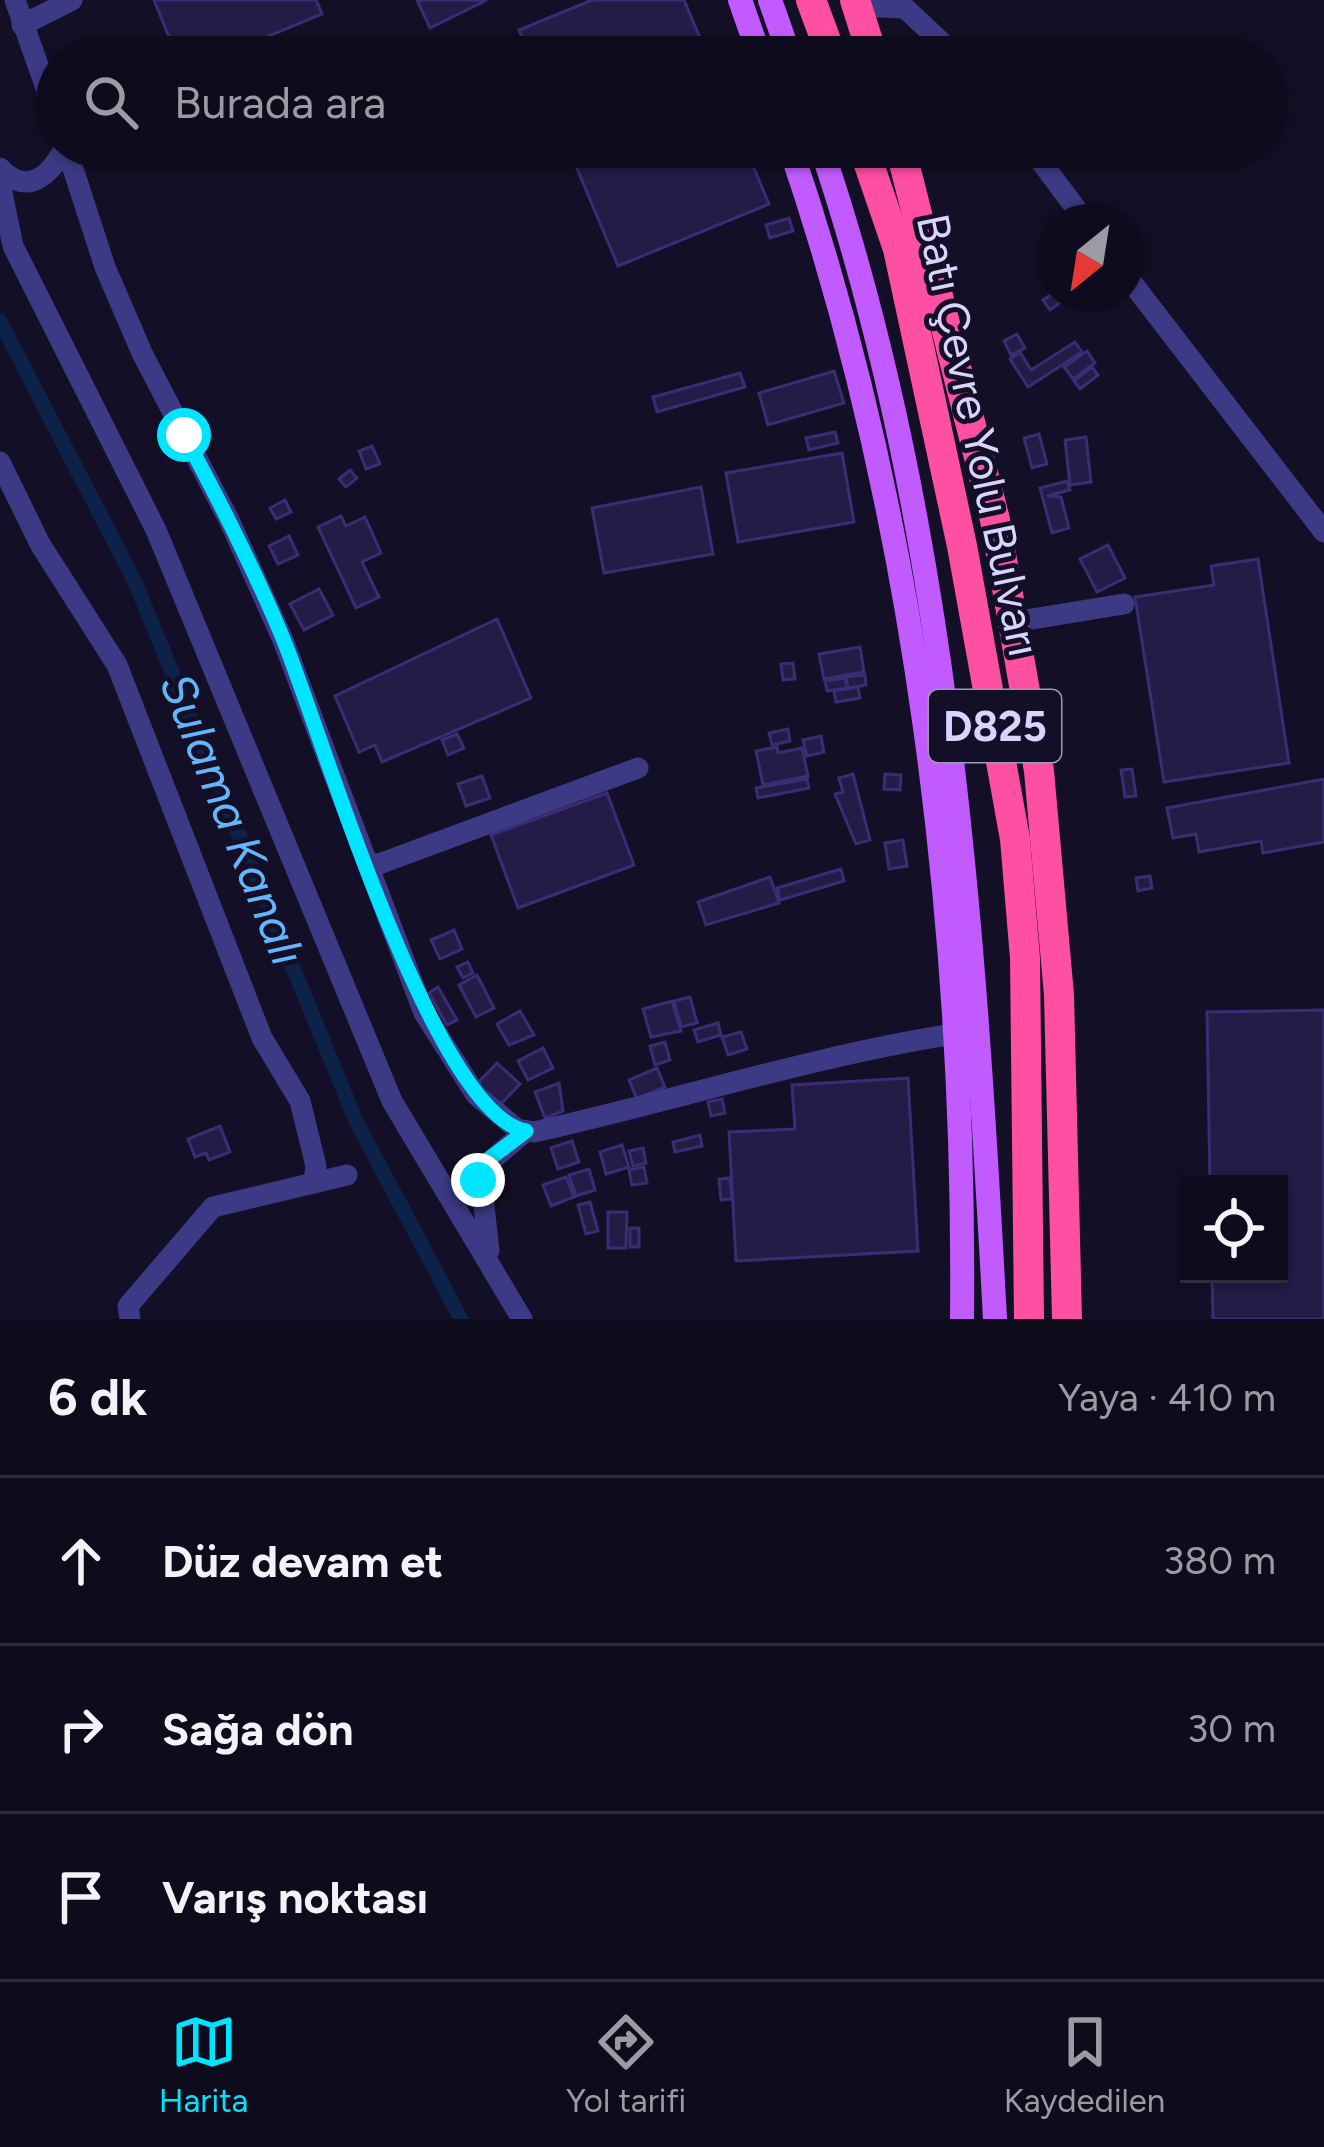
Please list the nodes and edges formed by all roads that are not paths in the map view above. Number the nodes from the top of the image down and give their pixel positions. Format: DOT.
graph roads {
  1 [pos="15,0"];
  2 [pos="72,0"];
  3 [pos="740,0"];
  4 [pos="770,0"];
  5 [pos="811,0"];
  6 [pos="856,3"];
  7 [pos="903,4"];
  8 [pos="22,26"];
  9 [pos="753,36"];
  10 [pos="783,36"];
  11 [pos="824,36"];
  12 [pos="866,36"];
  13 [pos="936,36"];
  14 [pos="36,63"];
  15 [pos="0,168"];
  16 [pos="52,168"];
  17 [pos="73,168"];
  18 [pos="796,168"];
  19 [pos="827,168"];
  20 [pos="869,168"];
  21 [pos="905,168"];
  22 [pos="1046,168"];
  23 [pos="0,183"];
  24 [pos="1073,204"];
  25 [pos="1144,298"];
  26 [pos="0,462"];
  27 [pos="1324,532"];
  28 [pos="1124,604"];
  29 [pos="1013,622"];
  30 [pos="638,768"];
  31 [pos="368,862"];
  32 [pos="954,1034"];
  33 [pos="526,1131"];
  34 [pos="347,1175"];
  35 [pos="314,1183"];
  36 [pos="505,1291"];
  37 [pos="130,1319"];
  38 [pos="522,1319"];
  39 [pos="962,1319"];
  40 [pos="995,1319"];
  41 [pos="1028,1319"];
  42 [pos="1067,1319"];
  1 -- 8 [label="street"];
  2 -- 8 [label="street"];
  3 -- 9 [label="main road"];
  4 -- 10 [label="main road"];
  5 -- 11 [label="highway"];
  6 -- 7 [label="street"];
  6 -- 12 [label="highway"];
  7 -- 13 [label="street"];
  8 -- 14 [label="street"];
  15 -- 16 [label="street"];
  17 -- 31 [label="street"];
  18 -- 32 [label="main road"];
  19 -- 40 [label="main road"];
  20 -- 41 [label="highway, Batı Çevre Yolu Bulvarı / D825"];
  21 -- 29 [label="highway, Batı Çevre Yolu Bulvarı / D825"];
  22 -- 24 [label="street"];
  23 -- 36 [label="street"];
  25 -- 27 [label="street"];
  26 -- 35 [label="street"];
  28 -- 29 [label="street"];
  29 -- 42 [label="highway, Batı Çevre Yolu Bulvarı / D825"];
  30 -- 31 [label="street"];
  31 -- 33 [label="street"];
  32 -- 33 [label="street"];
  32 -- 39 [label="main road"];
  33 -- 36 [label="street"];
  34 -- 35 [label="street"];
  35 -- 37 [label="street"];
  36 -- 38 [label="street"];
}
